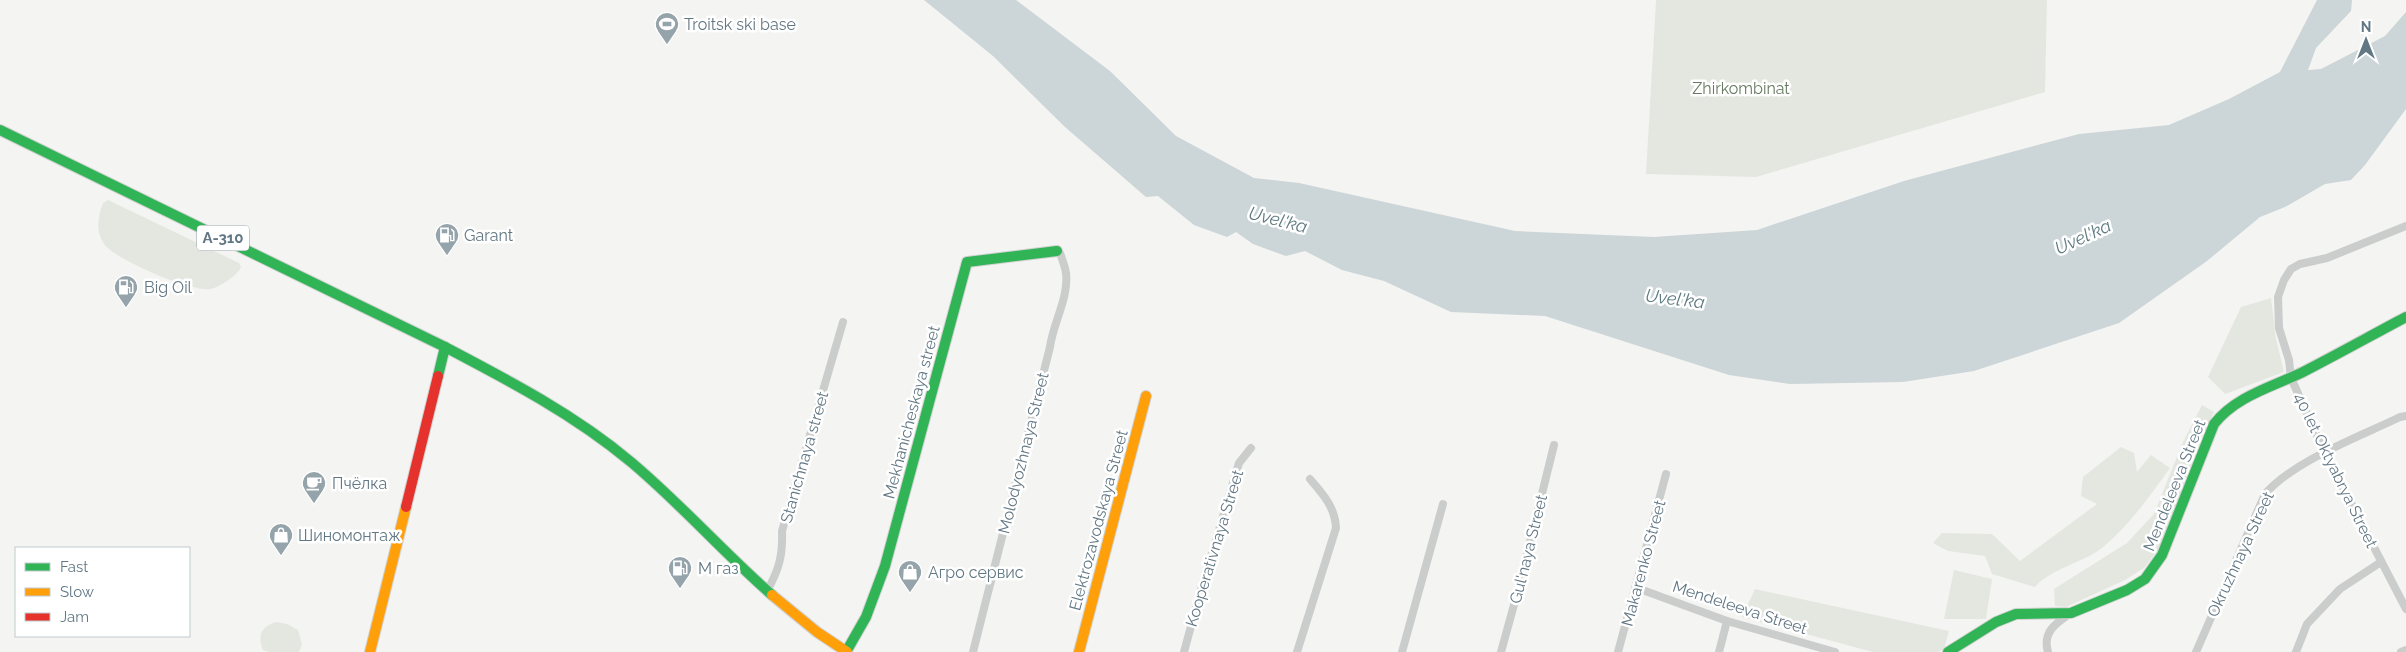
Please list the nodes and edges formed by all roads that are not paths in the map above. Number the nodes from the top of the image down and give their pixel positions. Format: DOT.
graph roads {
  1 [pos="0,130"];
  2 [pos="2406,226"];
  3 [pos="1058,252"];
  4 [pos="2406,317"];
  5 [pos="844,322"];
  6 [pos="445,348"];
  7 [pos="2291,378"];
  8 [pos="1146,396"];
  9 [pos="2406,416"];
  10 [pos="1554,446"];
  11 [pos="1251,448"];
  12 [pos="2326,453"];
  13 [pos="1666,474"];
  14 [pos="1310,479"];
  15 [pos="1443,504"];
  16 [pos="2381,562"];
  17 [pos="1637,588"];
  18 [pos="767,591"];
  19 [pos="2406,609"];
  20 [pos="2071,613"];
  21 [pos="1727,621"];
  22 [pos="2406,650"];
  23 [pos="370,652"];
  24 [pos="846,652"];
  25 [pos="973,652"];
  26 [pos="1079,652"];
  27 [pos="1184,652"];
  28 [pos="1297,652"];
  29 [pos="1402,652"];
  30 [pos="1501,652"];
  31 [pos="1618,652"];
  32 [pos="1719,652"];
  33 [pos="1835,652"];
  34 [pos="1948,652"];
  35 [pos="2048,652"];
  36 [pos="2196,652"];
  37 [pos="2296,652"];
  38 [pos="2401,652"];
  1 -- 6 [label="main road, А-310"];
  2 -- 7 [label="street"];
  3 -- 24 [label="main road, Mekhanicheskaya street"];
  3 -- 25 [label="street, Molodyozhnaya Street"];
  4 -- 7 [label="main road, Mendeleeva Street"];
  5 -- 18 [label="street, Stanichnaya street"];
  6 -- 18 [label="main road"];
  6 -- 23 [label="main road"];
  7 -- 12 [label="street, 40 let Oktyabrya Street"];
  7 -- 20 [label="main road, Mendeleeva Street"];
  8 -- 26 [label="main road, Elektrozavodskaya Street"];
  9 -- 12 [label="street, Okruzhnaya Street"];
  10 -- 30 [label="street, Gul'naya Street"];
  11 -- 27 [label="street, Kooperativnaya Street"];
  12 -- 16 [label="street, 40 let Oktyabrya Street"];
  12 -- 36 [label="street, Okruzhnaya Street"];
  13 -- 17 [label="street, Makarenko Street"];
  14 -- 28 [label="street"];
  15 -- 29 [label="street"];
  16 -- 19 [label="street, 40 let Oktyabrya Street"];
  16 -- 37 [label="street, 40 let Oktyabrya Street"];
  17 -- 21 [label="street, Mendeleeva Street"];
  17 -- 31 [label="street, Makarenko Street"];
  18 -- 24 [label="main road"];
  20 -- 34 [label="main road, Mendeleeva Street"];
  20 -- 35 [label="street"];
  21 -- 32 [label="street"];
  21 -- 33 [label="street, Mendeleeva Street"];
  22 -- 38 [label="street"];
}
